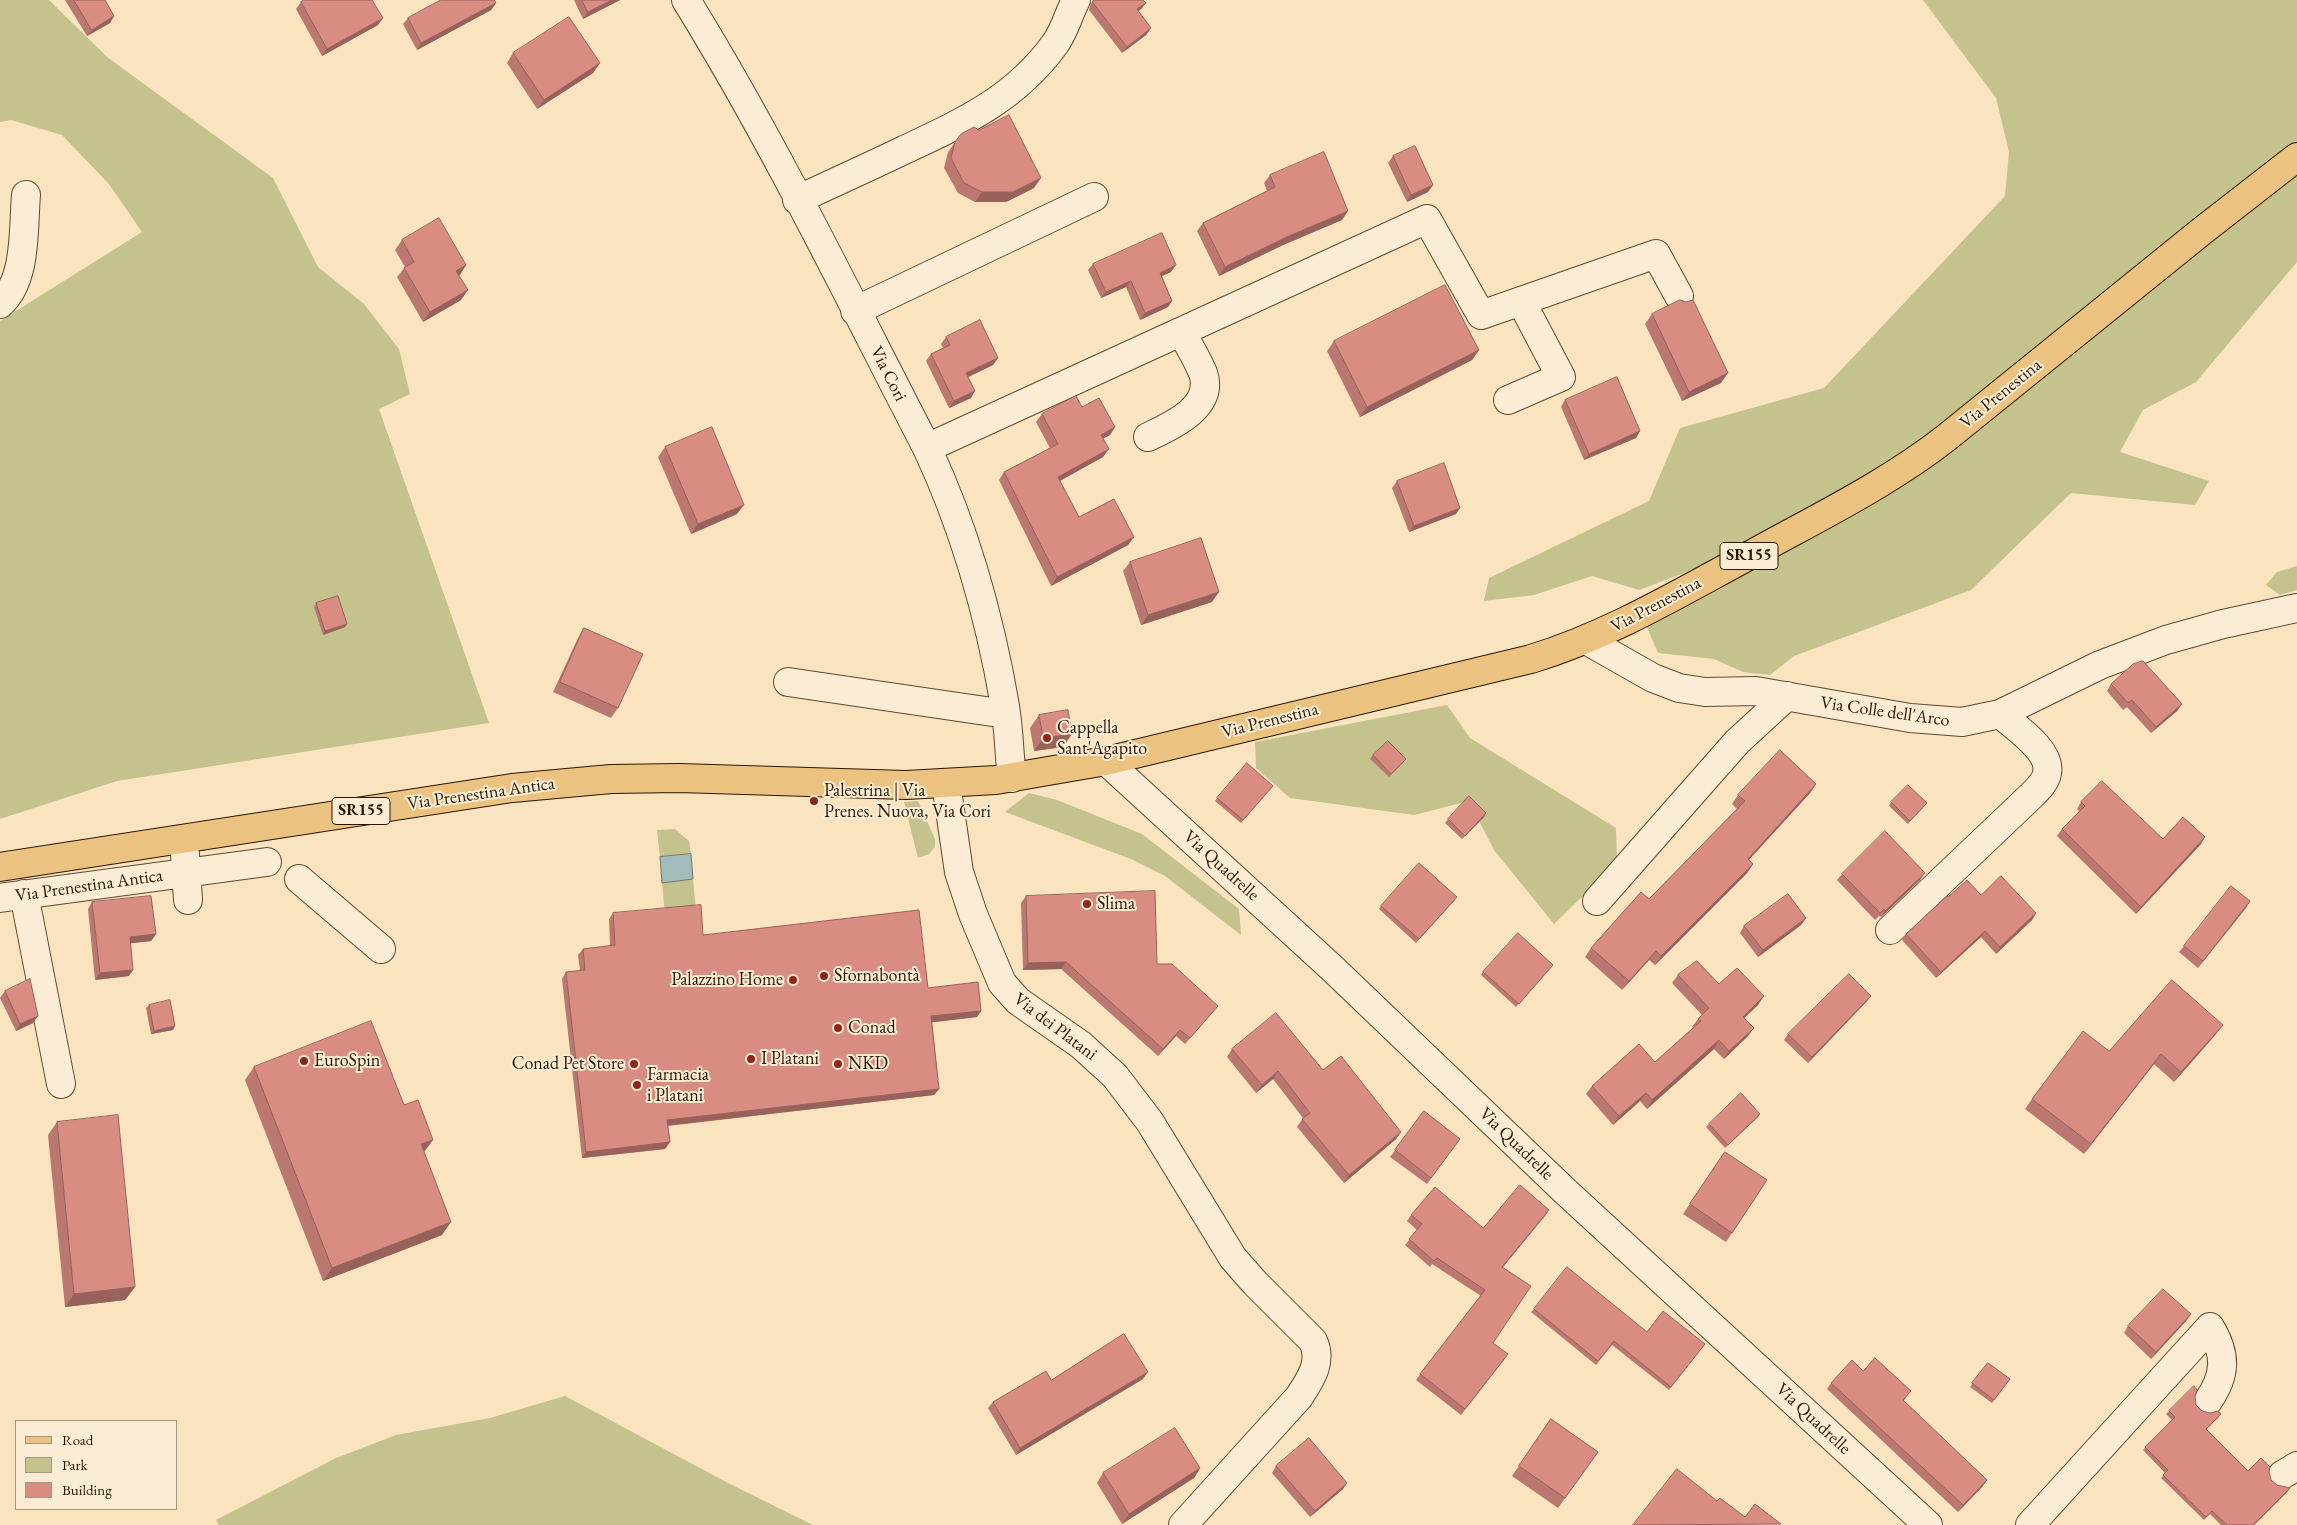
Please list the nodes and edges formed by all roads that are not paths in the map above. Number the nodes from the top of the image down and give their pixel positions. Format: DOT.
graph roads {
  1 [pos="686,0"];
  2 [pos="1076,0"];
  3 [pos="2297,157"];
  4 [pos="26,195"];
  5 [pos="1094,197"];
  6 [pos="798,200"];
  7 [pos="1679,296"];
  8 [pos="1521,301"];
  9 [pos="0,304"];
  10 [pos="856,311"];
  11 [pos="1182,332"];
  12 [pos="1508,400"];
  13 [pos="1148,437"];
  14 [pos="927,448"];
  15 [pos="2297,608"];
  16 [pos="1586,640"];
  17 [pos="788,682"];
  18 [pos="1787,696"];
  19 [pos="1006,714"];
  20 [pos="2000,714"];
  21 [pos="1106,761"];
  22 [pos="1012,778"];
  23 [pos="946,783"];
  24 [pos="184,840"];
  25 [pos="267,862"];
  26 [pos="0,867"];
  27 [pos="186,873"];
  28 [pos="300,879"];
  29 [pos="12,896"];
  30 [pos="188,900"];
  31 [pos="1597,901"];
  32 [pos="1890,930"];
  33 [pos="381,949"];
  34 [pos="61,1084"];
  35 [pos="2208,1401"];
  36 [pos="1183,1525"];
  37 [pos="1928,1525"];
  38 [pos="2030,1525"];
  1 -- 6 [label="street, Via Cori"];
  2 -- 6 [label="street"];
  3 -- 16 [label="main road, Via Prenestina / SR155"];
  4 -- 9 [label="street"];
  5 -- 10 [label="street"];
  6 -- 10 [label="street, Via Cori"];
  7 -- 8 [label="street"];
  8 -- 11 [label="street"];
  8 -- 12 [label="street"];
  10 -- 14 [label="street, Via Cori"];
  11 -- 13 [label="street"];
  11 -- 14 [label="street"];
  14 -- 19 [label="street, Via Cori"];
  15 -- 20 [label="street, Via Colle dell'Arco"];
  16 -- 18 [label="street, Via Colle dell'Arco"];
  16 -- 21 [label="main road, Via Prenestina / SR155"];
  17 -- 19 [label="street"];
  18 -- 20 [label="street, Via Colle dell'Arco"];
  18 -- 31 [label="street"];
  19 -- 22 [label="street, Via Cori"];
  20 -- 32 [label="street"];
  21 -- 22 [label="main road, SR155"];
  21 -- 37 [label="street, Via Quadrelle"];
  22 -- 23 [label="main road, SR155"];
  23 -- 24 [label="main road, Via Prenestina Antica / SR155"];
  23 -- 36 [label="street, Via dei Platani"];
  24 -- 26 [label="main road, Via Prenestina Antica / SR155"];
  24 -- 27 [label="street"];
  25 -- 27 [label="street, Via Prenestina Antica"];
  27 -- 29 [label="street, Via Prenestina Antica"];
  27 -- 30 [label="street"];
  28 -- 33 [label="street"];
  29 -- 34 [label="street"];
  35 -- 38 [label="street"];
}
